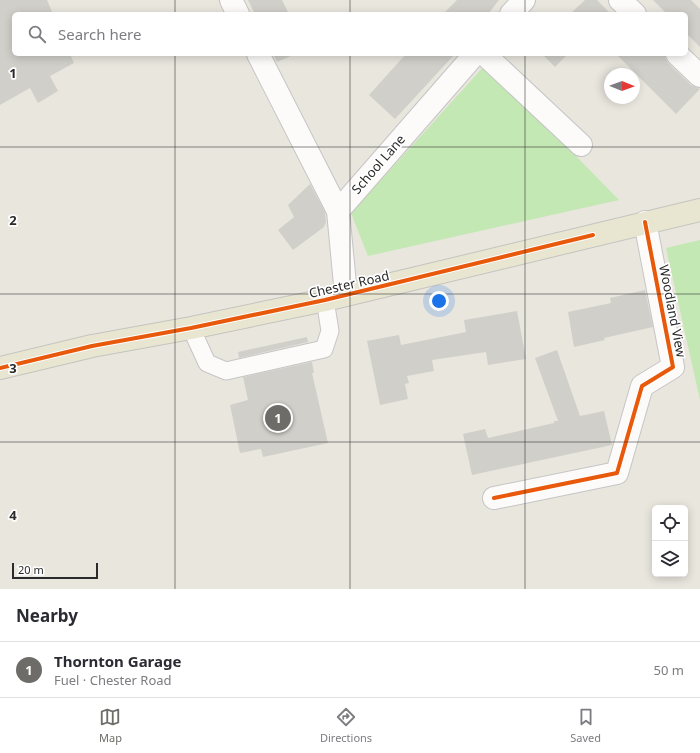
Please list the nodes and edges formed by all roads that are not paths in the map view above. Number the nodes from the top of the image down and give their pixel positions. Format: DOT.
graph roads {
  1 [pos="231,0"];
  2 [pos="524,0"];
  3 [pos="620,0"];
  4 [pos="237,12"];
  5 [pos="513,12"];
  6 [pos="633,12"];
  7 [pos="259,56"];
  8 [pos="473,56"];
  9 [pos="486,56"];
  10 [pos="679,56"];
  11 [pos="700,76"];
  12 [pos="581,145"];
  13 [pos="700,210"];
  14 [pos="338,211"];
  15 [pos="646,222"];
  16 [pos="346,295"];
  17 [pos="325,300"];
  18 [pos="191,328"];
  19 [pos="0,368"];
  20 [pos="494,498"];
  1 -- 4 [label="street"];
  2 -- 5 [label="street"];
  3 -- 6 [label="street"];
  7 -- 14 [label="street"];
  8 -- 14 [label="street, School Lane"];
  9 -- 12 [label="street"];
  10 -- 11 [label="street"];
  13 -- 15 [label="main road, Chester Road"];
  14 -- 16 [label="street"];
  15 -- 16 [label="main road, Chester Road"];
  15 -- 20 [label="street, Woodland View"];
  16 -- 17 [label="main road, Chester Road"];
  17 -- 18 [label="main road, Chester Road"];
  17 -- 18 [label="lane"];
  18 -- 19 [label="main road, Chester Road"];
}
